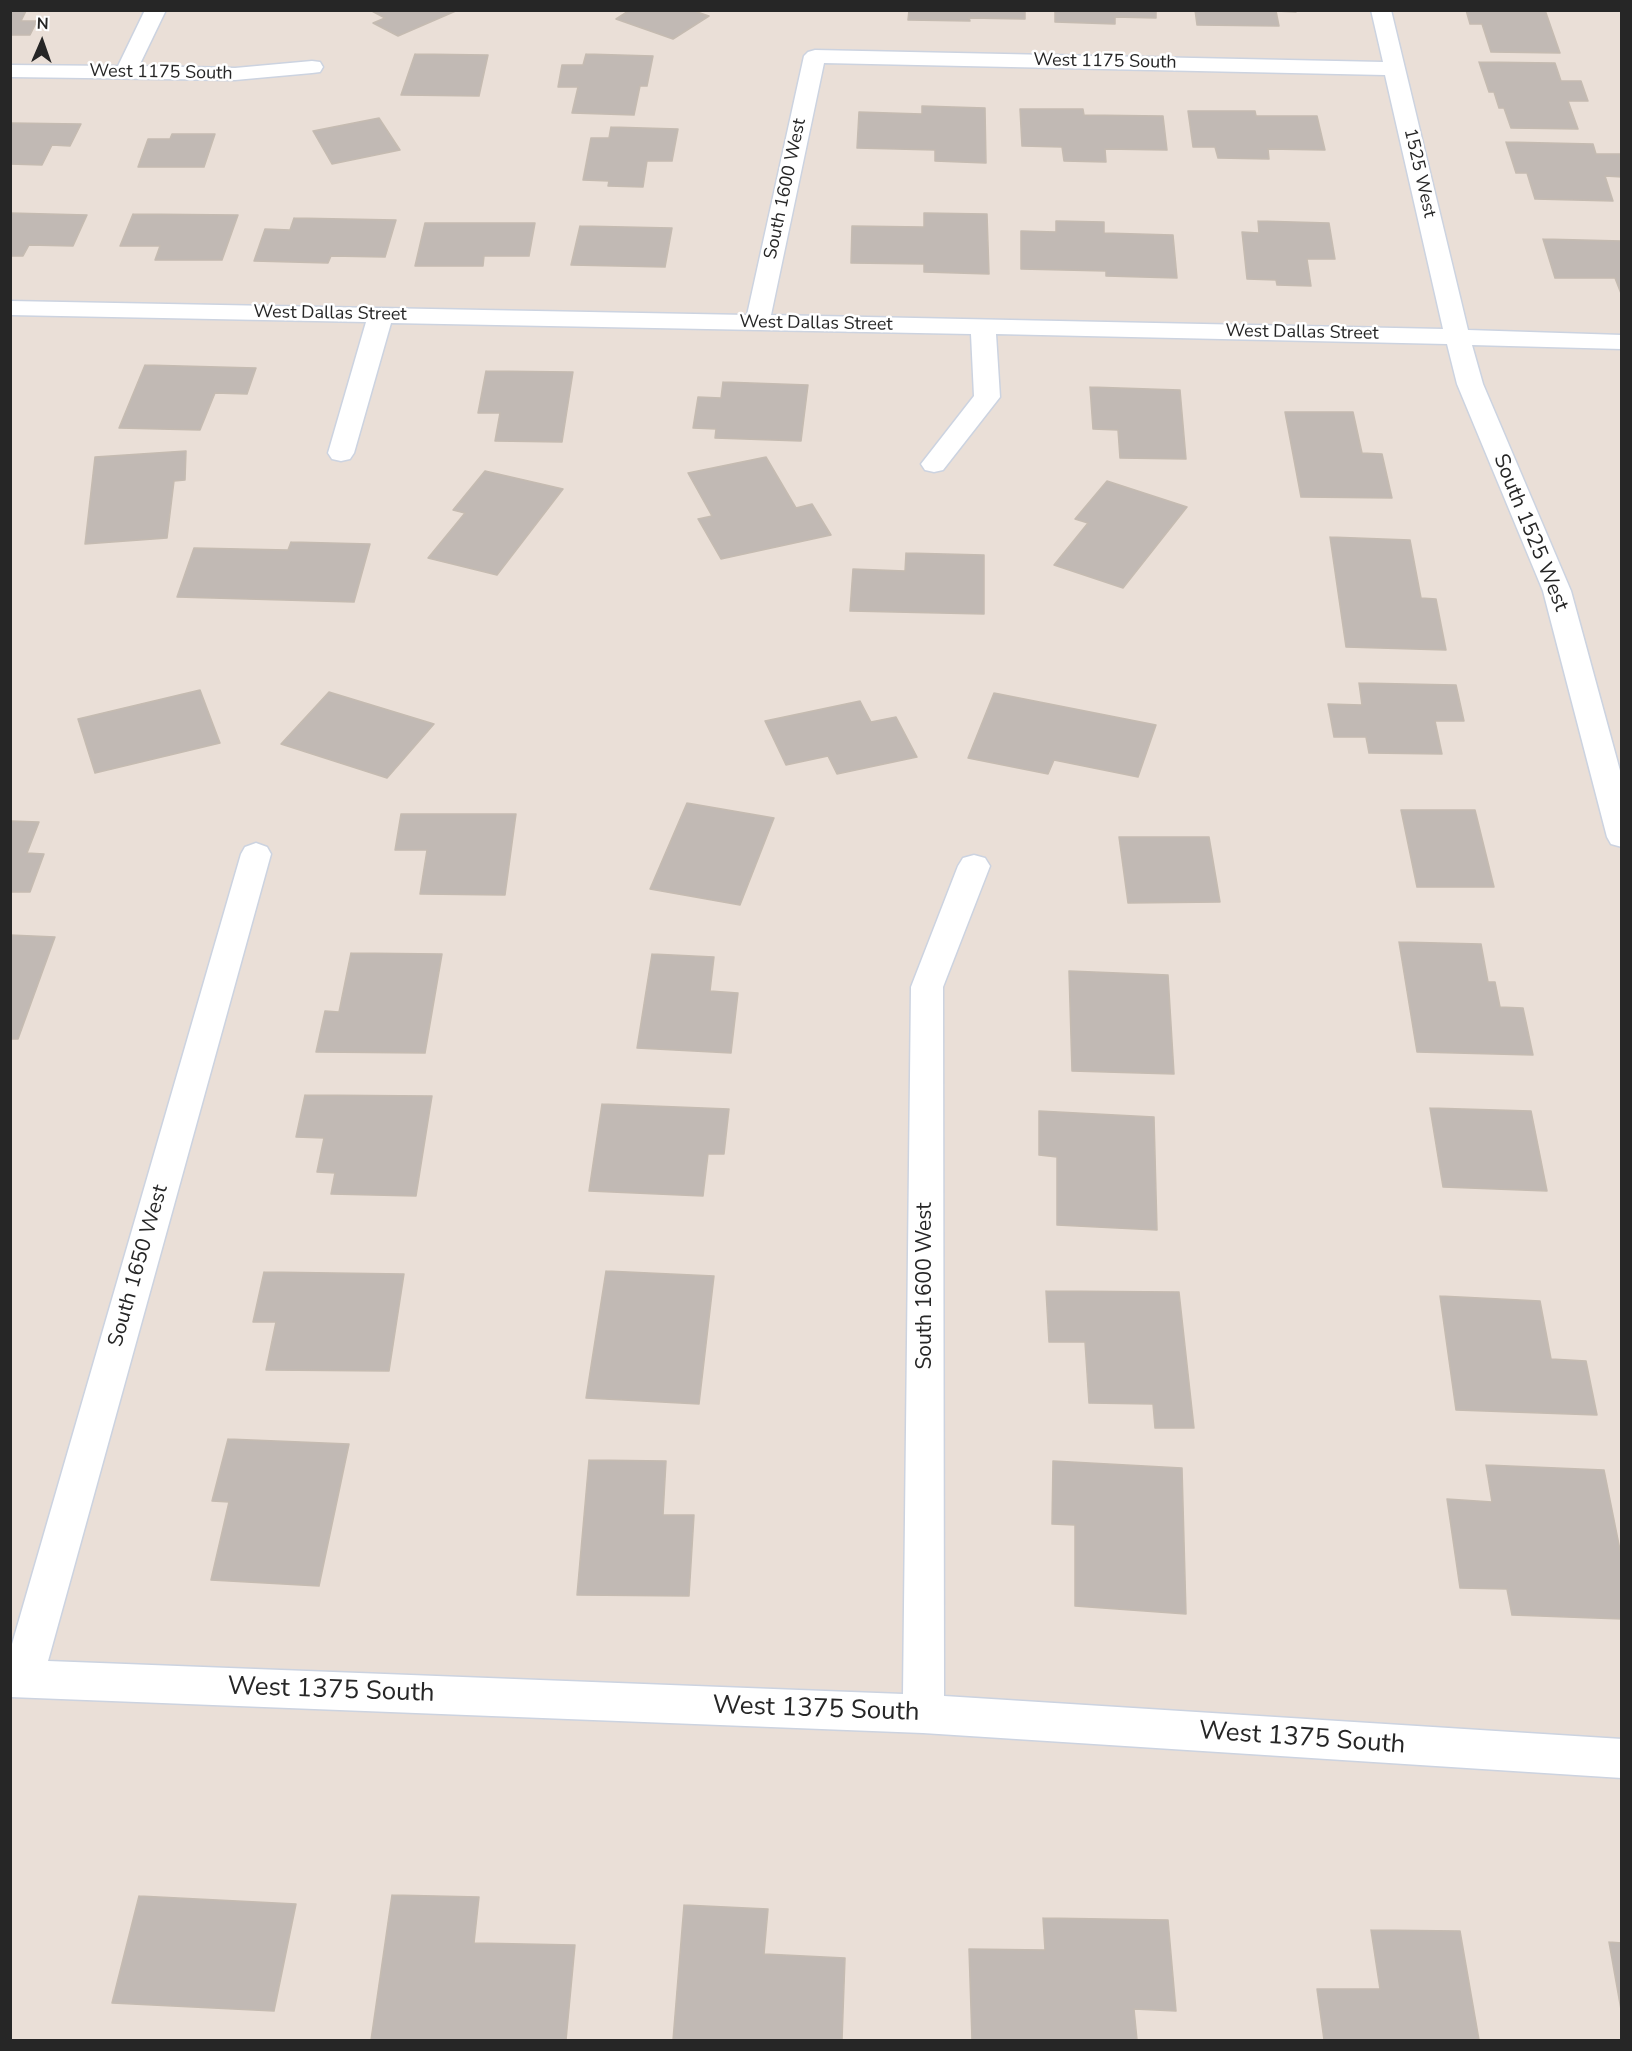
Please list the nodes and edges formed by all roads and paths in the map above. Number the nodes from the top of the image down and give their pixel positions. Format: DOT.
graph roads {
  1 [pos="156,10"];
  2 [pos="1382,10"];
  3 [pos="815,56"];
  4 [pos="312,67"];
  5 [pos="1395,69"];
  6 [pos="10,71"];
  7 [pos="125,73"];
  8 [pos="10,308"];
  9 [pos="381,314"];
  10 [pos="757,323"];
  11 [pos="983,327"];
  12 [pos="1457,336"];
  13 [pos="1622,342"];
  14 [pos="341,453"];
  15 [pos="934,464"];
  16 [pos="1622,837"];
  17 [pos="256,854"];
  18 [pos="974,866"];
  19 [pos="17,1679"];
  20 [pos="923,1714"];
  21 [pos="1622,1759"];
  1 -- 7 [label="street"];
  2 -- 5 [label="street, 1525 West"];
  3 -- 5 [label="street, West 1175 South"];
  3 -- 10 [label="street, South 1600 West"];
  4 -- 7 [label="street, West 1175 South"];
  5 -- 12 [label="street, 1525 West"];
  6 -- 7 [label="street, West 1175 South"];
  8 -- 9 [label="street, West Dallas Street"];
  9 -- 10 [label="street, West Dallas Street"];
  9 -- 14 [label="street"];
  10 -- 11 [label="street, West Dallas Street"];
  11 -- 12 [label="street, West Dallas Street"];
  11 -- 15 [label="street"];
  12 -- 13 [label="street, West Dallas Street"];
  12 -- 16 [label="street, South 1525 West"];
  17 -- 19 [label="street, South 1650 West"];
  18 -- 20 [label="street, South 1600 West"];
  19 -- 20 [label="street, West 1375 South"];
  20 -- 21 [label="street, West 1375 South"];
}
